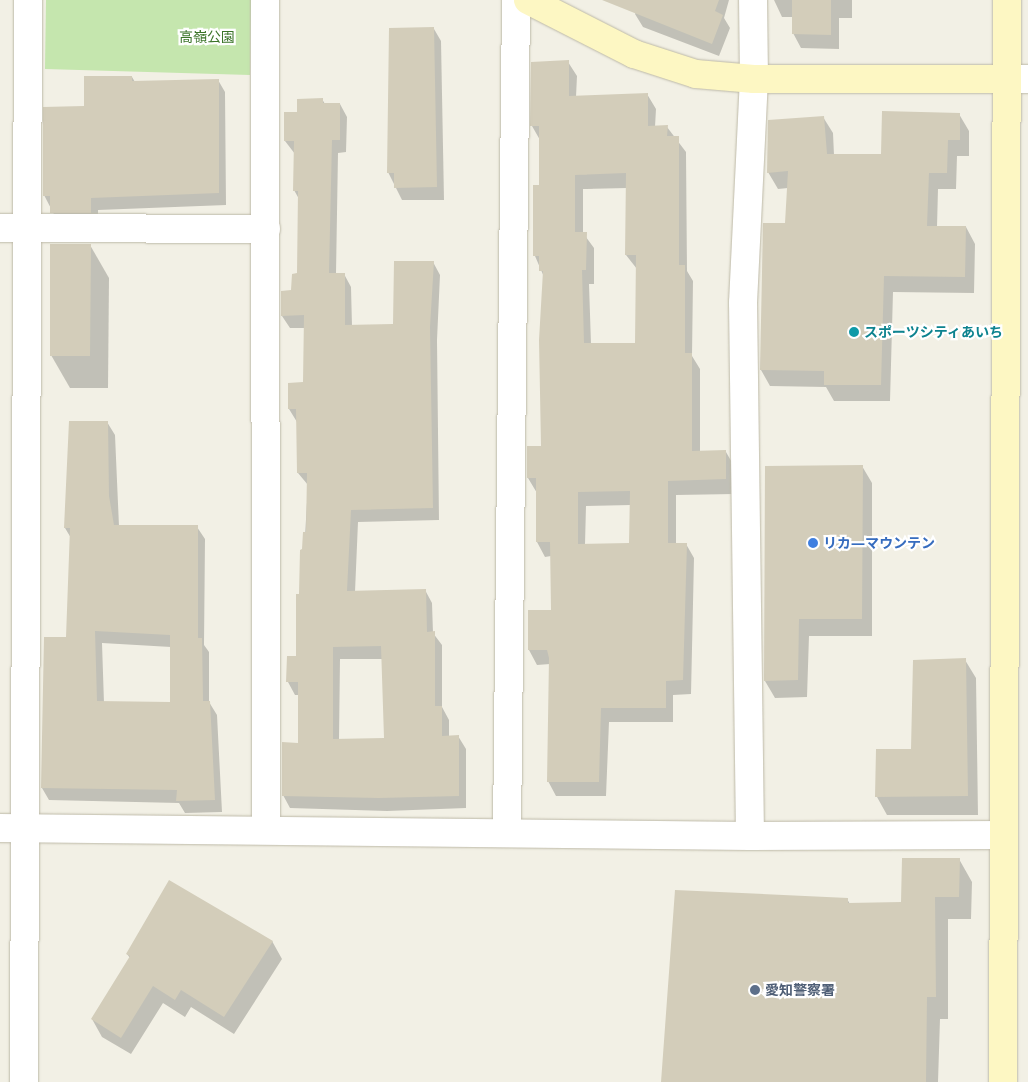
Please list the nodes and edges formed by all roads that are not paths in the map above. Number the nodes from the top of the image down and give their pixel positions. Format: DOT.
graph roads {
  1 [pos="28,0"];
  2 [pos="265,0"];
  3 [pos="516,0"];
  4 [pos="528,0"];
  5 [pos="753,0"];
  6 [pos="1007,0"];
  7 [pos="754,79"];
  8 [pos="1017,79"];
  9 [pos="0,228"];
  10 [pos="27,228"];
  11 [pos="266,229"];
  12 [pos="0,828"];
  13 [pos="27,828"];
  14 [pos="266,829"];
  15 [pos="507,832"];
  16 [pos="1004,835"];
  17 [pos="750,836"];
  18 [pos="24,1082"];
  19 [pos="1003,1082"];
  1 -- 10 [label="street"];
  2 -- 11 [label="street"];
  3 -- 15 [label="street"];
  4 -- 7 [label="street"];
  5 -- 7 [label="street"];
  6 -- 8 [label="street"];
  7 -- 8 [label="street"];
  7 -- 17 [label="street"];
  8 -- 16 [label="street"];
  9 -- 10 [label="street"];
  10 -- 11 [label="street"];
  10 -- 13 [label="street"];
  11 -- 14 [label="street"];
  12 -- 13 [label="street"];
  13 -- 14 [label="street"];
  13 -- 18 [label="street"];
  14 -- 15 [label="street"];
  15 -- 17 [label="street"];
  16 -- 17 [label="street"];
  16 -- 19 [label="street"];
}
